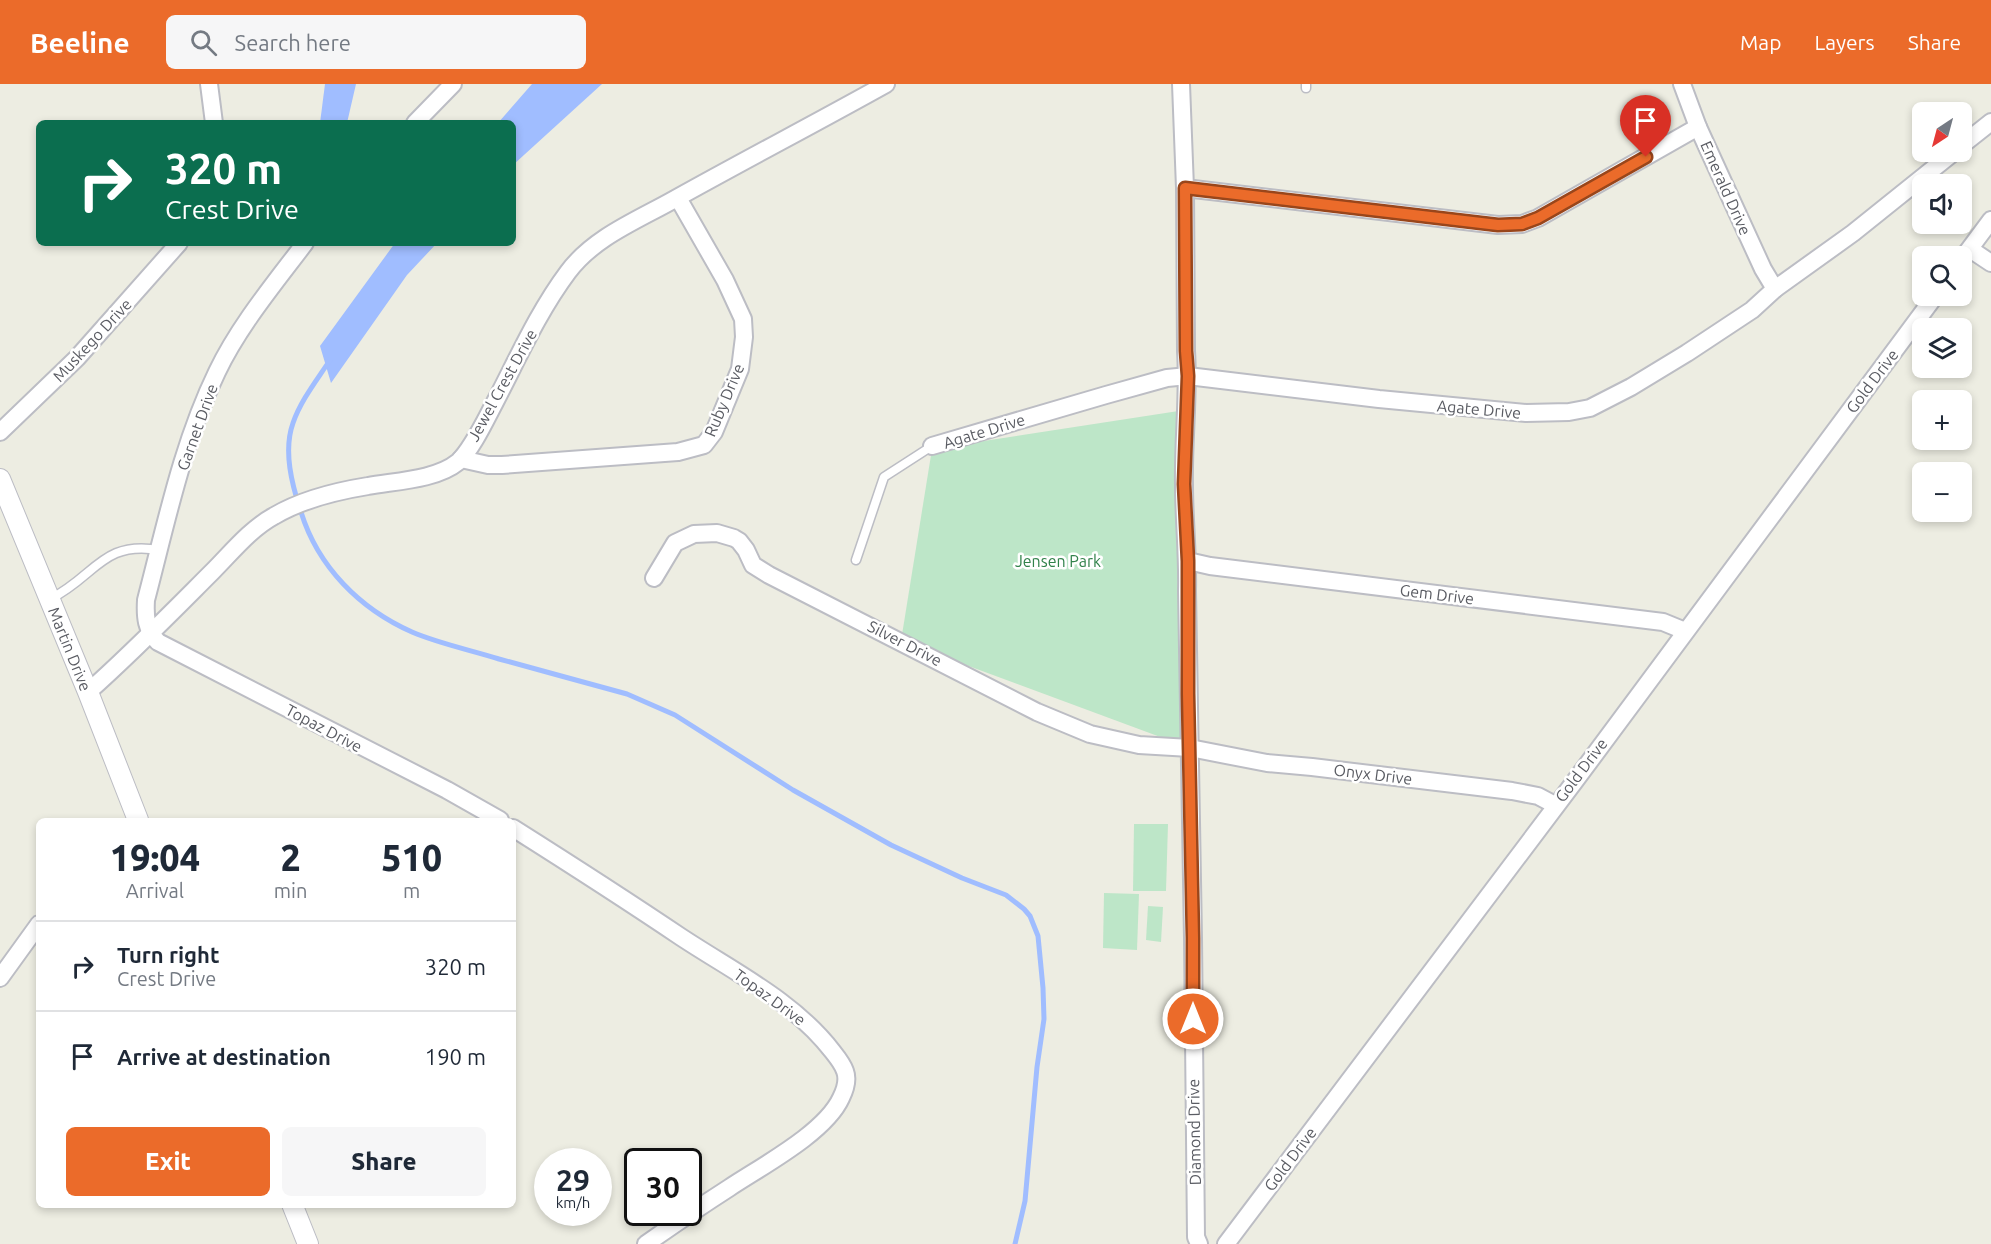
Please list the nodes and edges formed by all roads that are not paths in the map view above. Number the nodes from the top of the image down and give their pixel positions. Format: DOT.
graph roads {
  1 [pos="209,84"];
  2 [pos="453,84"];
  3 [pos="886,84"];
  4 [pos="1181,84"];
  5 [pos="1682,84"];
  6 [pos="214,120"];
  7 [pos="418,120"];
  8 [pos="1991,122"];
  9 [pos="1698,127"];
  10 [pos="1972,137"];
  11 [pos="1942,162"];
  12 [pos="1185,188"];
  13 [pos="678,198"];
  14 [pos="1991,220"];
  15 [pos="176,246"];
  16 [pos="303,246"];
  17 [pos="1972,246"];
  18 [pos="1972,256"];
  19 [pos="1991,262"];
  20 [pos="1775,289"];
  21 [pos="1928,306"];
  22 [pos="1188,376"];
  23 [pos="0,432"];
  24 [pos="932,446"];
  25 [pos="461,459"];
  26 [pos="0,479"];
  27 [pos="159,550"];
  28 [pos="856,560"];
  29 [pos="1188,561"];
  30 [pos="654,578"];
  31 [pos="49,600"];
  32 [pos="1685,631"];
  33 [pos="150,634"];
  34 [pos="88,692"];
  35 [pos="1190,747"];
  36 [pos="1555,805"];
  37 [pos="137,818"];
  38 [pos="496,818"];
  39 [pos="516,830"];
  40 [pos="36,928"];
  41 [pos="0,978"];
  42 [pos="294,1208"];
  43 [pos="308,1244"];
  44 [pos="646,1244"];
  45 [pos="1199,1244"];
  46 [pos="1226,1244"];
  1 -- 6 [label="street"];
  2 -- 7 [label="street"];
  3 -- 13 [label="street, Jewel Crest Drive"];
  4 -- 12 [label="street, Diamond Drive"];
  5 -- 9 [label="street, Emerald Drive"];
  8 -- 10 [label="street"];
  9 -- 12 [label="street"];
  9 -- 20 [label="street, Emerald Drive"];
  11 -- 20 [label="street, Agate Drive"];
  12 -- 22 [label="street, Diamond Drive"];
  13 -- 25 [label="street, Jewel Crest Drive"];
  13 -- 25 [label="street, Ruby Drive"];
  14 -- 17 [label="street"];
  15 -- 23 [label="street, Muskego Drive"];
  16 -- 27 [label="street, Garnet Drive"];
  18 -- 19 [label="street"];
  20 -- 22 [label="street, Agate Drive"];
  21 -- 32 [label="street, Gold Drive"];
  22 -- 24 [label="street, Agate Drive"];
  22 -- 29 [label="street, Diamond Drive"];
  24 -- 28 [label="lane"];
  25 -- 33 [label="street, Jewel Crest Drive"];
  26 -- 31 [label="street, Martin Drive"];
  27 -- 31 [label="lane"];
  27 -- 33 [label="street, Garnet Drive"];
  29 -- 32 [label="street, Gem Drive"];
  29 -- 35 [label="street, Diamond Drive"];
  30 -- 35 [label="street, Silver Drive"];
  31 -- 34 [label="street, Martin Drive"];
  32 -- 36 [label="street, Gold Drive"];
  33 -- 34 [label="street, Jewel Crest Drive"];
  33 -- 38 [label="street, Topaz Drive"];
  34 -- 37 [label="street, Martin Drive"];
  35 -- 36 [label="street, Onyx Drive"];
  35 -- 45 [label="street, Diamond Drive"];
  36 -- 46 [label="street, Gold Drive"];
  39 -- 44 [label="street, Topaz Drive"];
  40 -- 41 [label="street"];
  42 -- 43 [label="street"];
}
